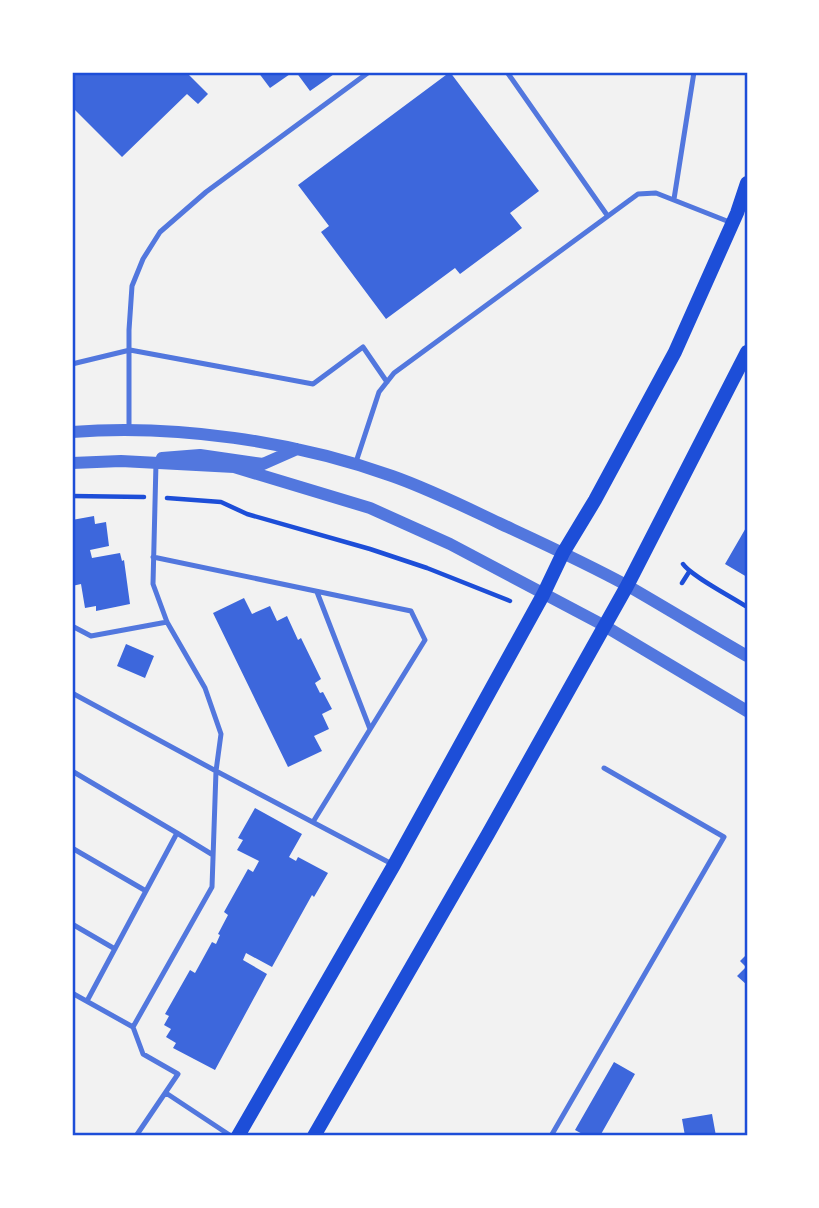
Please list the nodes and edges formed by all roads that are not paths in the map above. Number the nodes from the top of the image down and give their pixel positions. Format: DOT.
graph roads {
  1 [pos="369,72"];
  2 [pos="507,72"];
  3 [pos="694,72"];
  4 [pos="747,183"];
  5 [pos="674,199"];
  6 [pos="607,215"];
  7 [pos="732,223"];
  8 [pos="130,350"];
  9 [pos="747,352"];
  10 [pos="72,364"];
  11 [pos="387,382"];
  12 [pos="129,430"];
  13 [pos="72,432"];
  14 [pos="298,449"];
  15 [pos="72,463"];
  16 [pos="156,463"];
  17 [pos="355,465"];
  18 [pos="563,553"];
  19 [pos="153,557"];
  20 [pos="626,586"];
  21 [pos="317,591"];
  22 [pos="543,595"];
  23 [pos="167,622"];
  24 [pos="603,625"];
  25 [pos="72,626"];
  26 [pos="747,656"];
  27 [pos="72,693"];
  28 [pos="747,711"];
  29 [pos="370,729"];
  30 [pos="604,768"];
  31 [pos="72,771"];
  32 [pos="216,771"];
  33 [pos="313,822"];
  34 [pos="177,833"];
  35 [pos="72,848"];
  36 [pos="214,855"];
  37 [pos="394,865"];
  38 [pos="146,891"];
  39 [pos="72,924"];
  40 [pos="115,949"];
  41 [pos="72,993"];
  42 [pos="87,1001"];
  43 [pos="133,1027"];
  44 [pos="166,1093"];
  45 [pos="136,1136"];
  46 [pos="231,1136"];
  47 [pos="238,1136"];
  48 [pos="314,1136"];
  49 [pos="551,1136"];
  1 -- 8 [label="lane"];
  2 -- 6 [label="lane"];
  3 -- 5 [label="lane"];
  4 -- 7 [label="main road"];
  5 -- 6 [label="lane"];
  5 -- 7 [label="lane"];
  6 -- 11 [label="lane"];
  7 -- 18 [label="main road"];
  8 -- 10 [label="lane"];
  8 -- 11 [label="lane"];
  8 -- 12 [label="lane"];
  9 -- 20 [label="main road"];
  11 -- 17 [label="lane"];
  12 -- 13 [label="street"];
  12 -- 14 [label="street"];
  14 -- 16 [label="street"];
  14 -- 17 [label="street"];
  15 -- 16 [label="street"];
  16 -- 19 [label="lane"];
  16 -- 22 [label="street"];
  17 -- 18 [label="street"];
  18 -- 20 [label="street"];
  18 -- 22 [label="main road"];
  19 -- 21 [label="lane"];
  19 -- 23 [label="lane"];
  20 -- 24 [label="main road"];
  20 -- 26 [label="street"];
  21 -- 29 [label="lane"];
  21 -- 29 [label="lane"];
  22 -- 24 [label="street"];
  22 -- 37 [label="main road"];
  23 -- 25 [label="lane"];
  23 -- 32 [label="lane"];
  24 -- 28 [label="street"];
  24 -- 48 [label="main road"];
  27 -- 32 [label="lane"];
  29 -- 33 [label="lane"];
  30 -- 49 [label="lane"];
  31 -- 34 [label="lane"];
  32 -- 33 [label="lane"];
  32 -- 36 [label="lane"];
  33 -- 37 [label="lane"];
  34 -- 36 [label="lane"];
  34 -- 38 [label="lane"];
  35 -- 38 [label="lane"];
  36 -- 43 [label="lane"];
  37 -- 47 [label="main road"];
  38 -- 40 [label="lane"];
  39 -- 40 [label="lane"];
  40 -- 42 [label="lane"];
  41 -- 42 [label="lane"];
  42 -- 43 [label="lane"];
  43 -- 44 [label="lane"];
  44 -- 45 [label="lane"];
  44 -- 46 [label="lane"];
}
